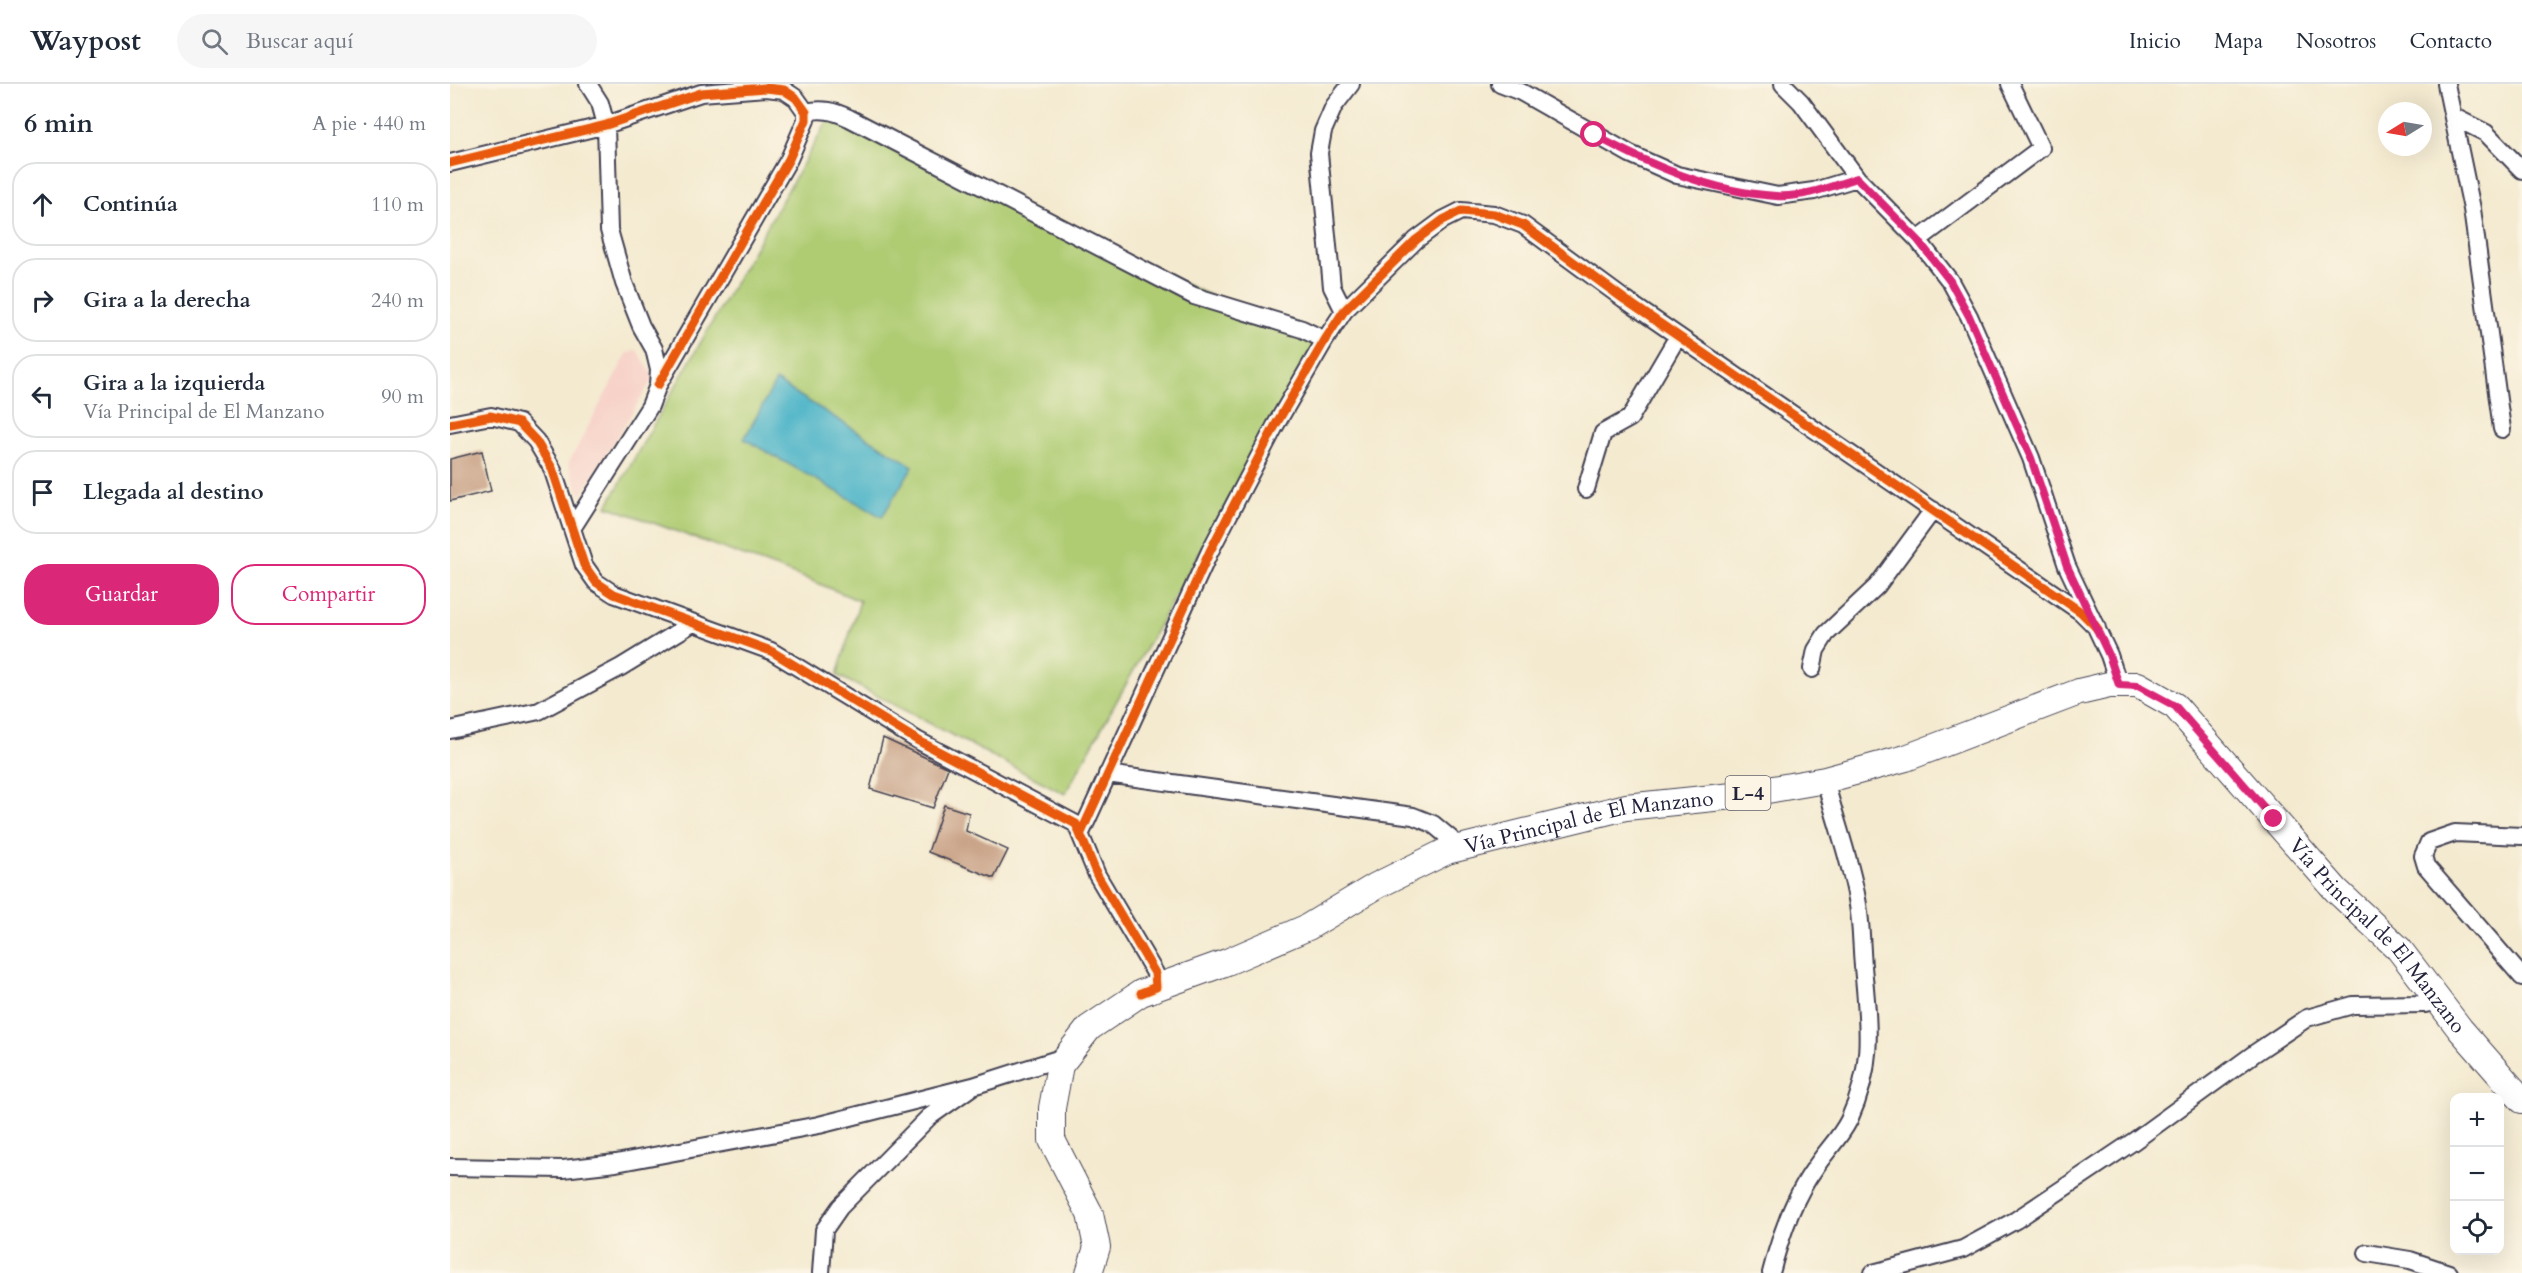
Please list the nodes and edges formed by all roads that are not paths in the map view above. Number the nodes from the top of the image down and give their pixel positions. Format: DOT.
graph roads {
  1 [pos="588,84"];
  2 [pos="1351,84"];
  3 [pos="1500,84"];
  4 [pos="1783,84"];
  5 [pos="2010,84"];
  6 [pos="2446,84"];
  7 [pos="806,112"];
  8 [pos="2454,117"];
  9 [pos="606,125"];
  10 [pos="450,163"];
  11 [pos="2522,170"];
  12 [pos="1857,178"];
  13 [pos="1918,240"];
  14 [pos="1344,311"];
  15 [pos="1678,336"];
  16 [pos="1325,340"];
  17 [pos="658,386"];
  18 [pos="450,424"];
  19 [pos="2502,429"];
  20 [pos="1586,489"];
  21 [pos="1933,510"];
  22 [pos="573,526"];
  23 [pos="693,623"];
  24 [pos="2097,628"];
  25 [pos="1812,669"];
  26 [pos="2119,685"];
  27 [pos="450,730"];
  28 [pos="1107,774"];
  29 [pos="1825,780"];
  30 [pos="1080,833"];
  31 [pos="2522,836"];
  32 [pos="1447,851"];
  33 [pos="2522,977"];
  34 [pos="1141,993"];
  35 [pos="2439,1001"];
  36 [pos="1067,1056"];
  37 [pos="973,1086"];
  38 [pos="2522,1100"];
  39 [pos="450,1167"];
  40 [pos="2367,1253"];
  41 [pos="821,1273"];
  42 [pos="1089,1273"];
  43 [pos="1771,1273"];
  44 [pos="1873,1273"];
  45 [pos="2449,1273"];
  1 -- 9 [label="street"];
  2 -- 14 [label="street"];
  3 -- 12 [label="street"];
  4 -- 12 [label="street"];
  5 -- 13 [label="street"];
  6 -- 8 [label="street"];
  7 -- 9 [label="street"];
  7 -- 16 [label="street"];
  7 -- 17 [label="street"];
  8 -- 11 [label="street"];
  8 -- 19 [label="street"];
  9 -- 10 [label="street"];
  9 -- 17 [label="street"];
  12 -- 13 [label="street"];
  13 -- 24 [label="street"];
  14 -- 15 [label="street"];
  14 -- 16 [label="street"];
  15 -- 20 [label="street"];
  15 -- 21 [label="street"];
  16 -- 28 [label="street"];
  17 -- 22 [label="street"];
  18 -- 22 [label="street"];
  21 -- 24 [label="street"];
  21 -- 25 [label="street"];
  22 -- 23 [label="street"];
  23 -- 27 [label="street"];
  23 -- 30 [label="street"];
  24 -- 26 [label="street"];
  26 -- 29 [label="main road, Vía Principal de El Manzano / L-4"];
  26 -- 35 [label="main road, Vía Principal de El Manzano / L-4"];
  28 -- 30 [label="street"];
  28 -- 32 [label="street"];
  29 -- 32 [label="main road, Vía Principal de El Manzano / L-4"];
  29 -- 43 [label="street"];
  30 -- 34 [label="street"];
  31 -- 33 [label="street"];
  32 -- 34 [label="main road, Vía Principal de El Manzano / L-4"];
  34 -- 36 [label="main road, Vía Principal de El Manzano / L-4"];
  35 -- 38 [label="main road, Vía Principal de El Manzano / L-4"];
  35 -- 44 [label="street"];
  36 -- 37 [label="street"];
  36 -- 42 [label="main road, Vía Principal de El Manzano / L-4"];
  37 -- 39 [label="street"];
  37 -- 41 [label="street"];
  40 -- 45 [label="street"];
}
